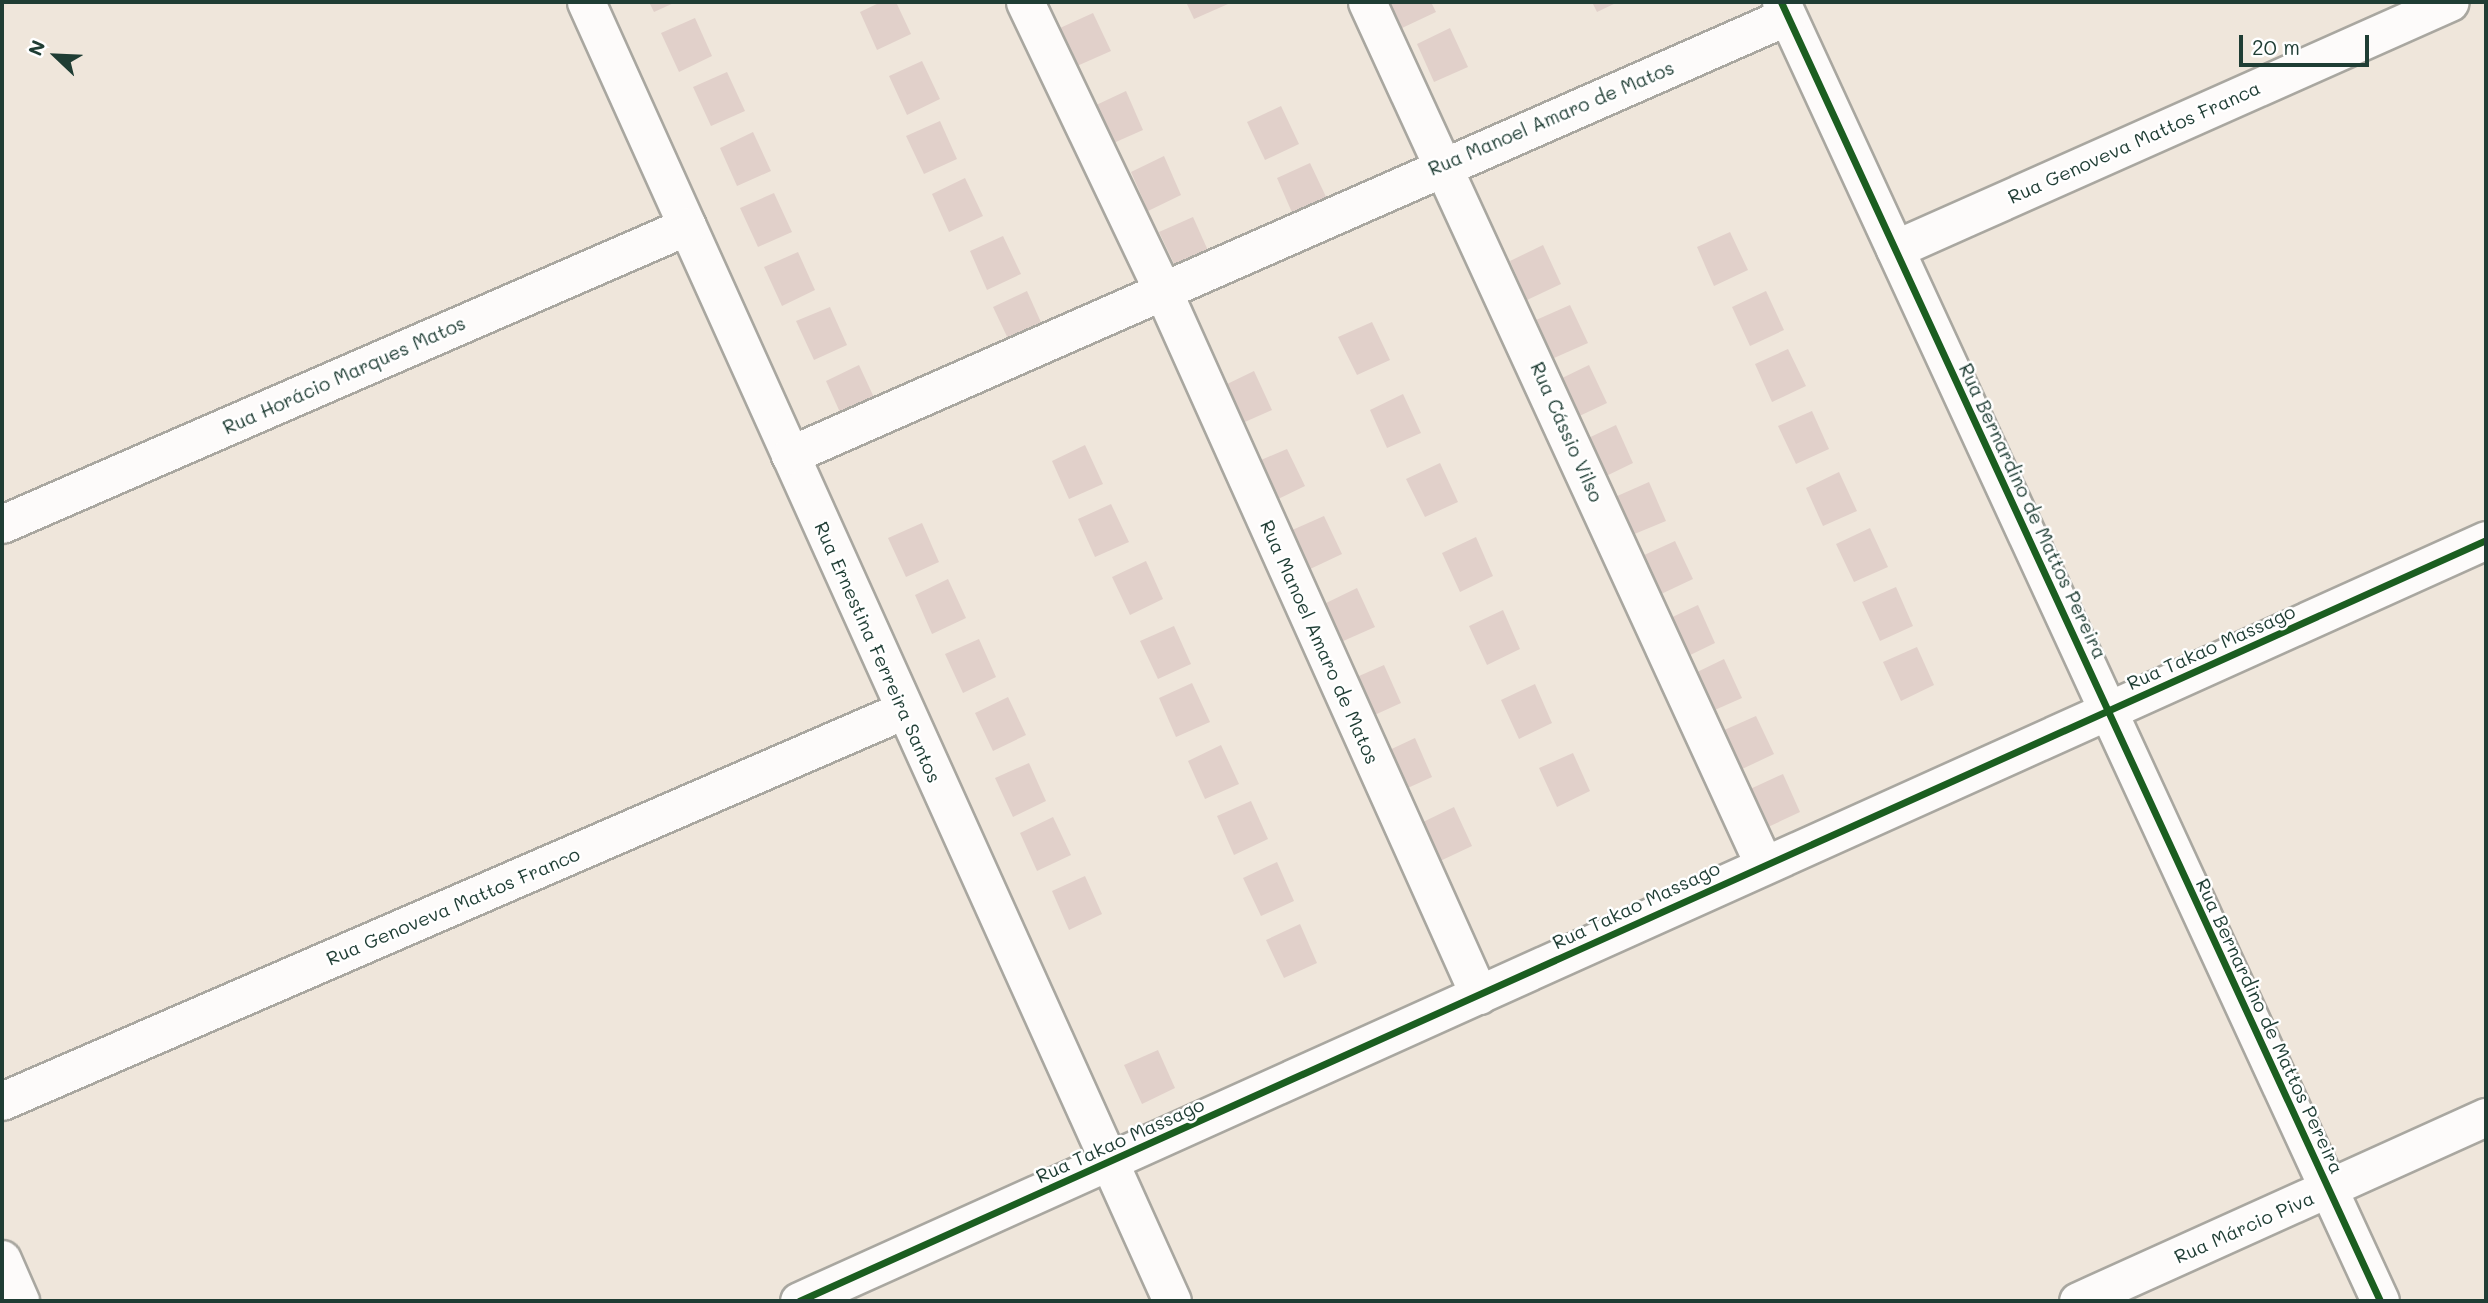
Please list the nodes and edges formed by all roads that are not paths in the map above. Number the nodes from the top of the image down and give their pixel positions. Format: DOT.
graph roads {
  1 [pos="586,2"];
  2 [pos="1025,2"];
  3 [pos="1367,2"];
  4 [pos="2450,2"];
  5 [pos="1784,9"];
  6 [pos="1444,163"];
  7 [pos="687,226"];
  8 [pos="1895,249"];
  9 [pos="1162,289"];
  10 [pos="790,455"];
  11 [pos="2,524"];
  12 [pos="2486,540"];
  13 [pos="904,710"];
  14 [pos="2107,711"];
  15 [pos="1763,863"];
  16 [pos="1479,995"];
  17 [pos="2,1101"];
  18 [pos="2486,1117"];
  19 [pos="1109,1162"];
  20 [pos="2328,1189"];
  21 [pos="2,1260"];
  22 [pos="20,1301"];
  23 [pos="799,1301"];
  24 [pos="1171,1301"];
  25 [pos="2078,1301"];
  26 [pos="2380,1301"];
  1 -- 7 [label="street, Rua Ernestina Ferreira Santos"];
  2 -- 9 [label="street, Rua Manoel Amaro de Matos"];
  3 -- 6 [label="street, Rua Cássio Vilso"];
  4 -- 8 [label="street, Rua Genoveva Mattos Franca"];
  5 -- 6 [label="street, Rua Manoel Amaro de Matos"];
  5 -- 8 [label="street, Rua Bernardino de Mattos Pereira"];
  6 -- 9 [label="street, Rua Manoel Amaro de Matos"];
  6 -- 15 [label="street, Rua Cássio Vilso"];
  7 -- 10 [label="street, Rua Ernestina Ferreira Santos"];
  7 -- 11 [label="street, Rua Horácio Marques Matos"];
  8 -- 14 [label="street, Rua Bernardino de Mattos Pereira"];
  9 -- 10 [label="street, Rua Manoel Amaro de Matos"];
  9 -- 16 [label="street, Rua Manoel Amaro de Matos"];
  10 -- 13 [label="street, Rua Ernestina Ferreira Santos"];
  12 -- 14 [label="street, Rua Takao Massago"];
  13 -- 17 [label="street, Rua Genoveva Mattos Franco"];
  13 -- 19 [label="street, Rua Ernestina Ferreira Santos"];
  14 -- 15 [label="street, Rua Takao Massago"];
  14 -- 20 [label="street, Rua Bernardino de Mattos Pereira"];
  15 -- 16 [label="street, Rua Takao Massago"];
  16 -- 19 [label="street, Rua Takao Massago"];
  18 -- 20 [label="street, Rua Márcio Piva"];
  19 -- 23 [label="street, Rua Takao Massago"];
  19 -- 24 [label="street, Rua Ernestina Ferreira Santos"];
  20 -- 25 [label="street, Rua Márcio Piva"];
  20 -- 26 [label="street, Rua Bernardino de Mattos Pereira"];
  21 -- 22 [label="street"];
}
